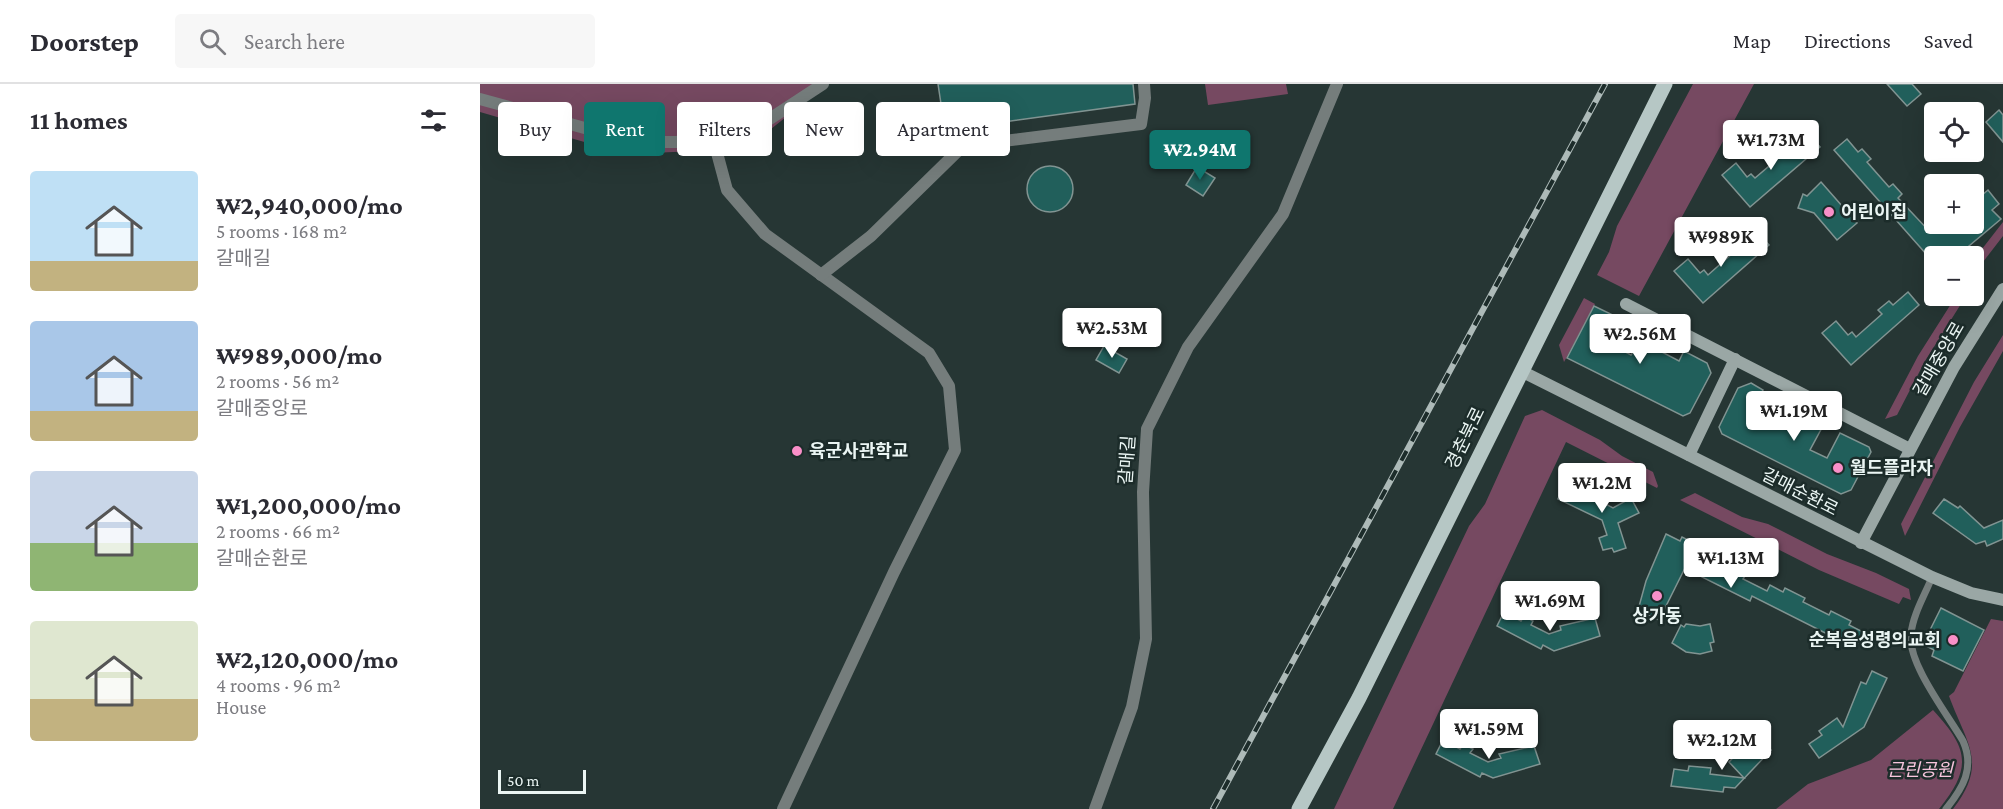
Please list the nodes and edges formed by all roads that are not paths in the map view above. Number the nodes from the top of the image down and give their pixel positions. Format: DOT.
graph roads {
  1 [pos="823,84"];
  2 [pos="1144,84"];
  3 [pos="1337,84"];
  4 [pos="1665,84"];
  5 [pos="480,99"];
  6 [pos="772,117"];
  7 [pos="677,142"];
  8 [pos="718,156"];
  9 [pos="821,275"];
  10 [pos="2003,289"];
  11 [pos="1626,304"];
  12 [pos="1735,359"];
  13 [pos="1521,371"];
  14 [pos="1910,449"];
  15 [pos="1689,455"];
  16 [pos="1862,543"];
  17 [pos="1932,578"];
  18 [pos="2003,600"];
  19 [pos="783,809"];
  20 [pos="1095,809"];
  21 [pos="1299,809"];
  22 [pos="1946,809"];
  1 -- 6 [label="street"];
  2 -- 9 [label="street"];
  3 -- 20 [label="street, 갈매길"];
  4 -- 13 [label="main road, 경춘북로"];
  5 -- 7 [label="street"];
  8 -- 9 [label="street"];
  9 -- 19 [label="street"];
  10 -- 14 [label="street, 갈매중앙로"];
  11 -- 12 [label="street"];
  12 -- 14 [label="street"];
  12 -- 15 [label="street"];
  13 -- 15 [label="street, 갈매순환로"];
  13 -- 21 [label="main road, 경춘북로"];
  14 -- 16 [label="street, 갈매중앙로"];
  15 -- 16 [label="street, 갈매순환로"];
  16 -- 17 [label="street, 갈매순환로"];
  17 -- 18 [label="street, 갈매순환로"];
  17 -- 22 [label="lane"];
}
